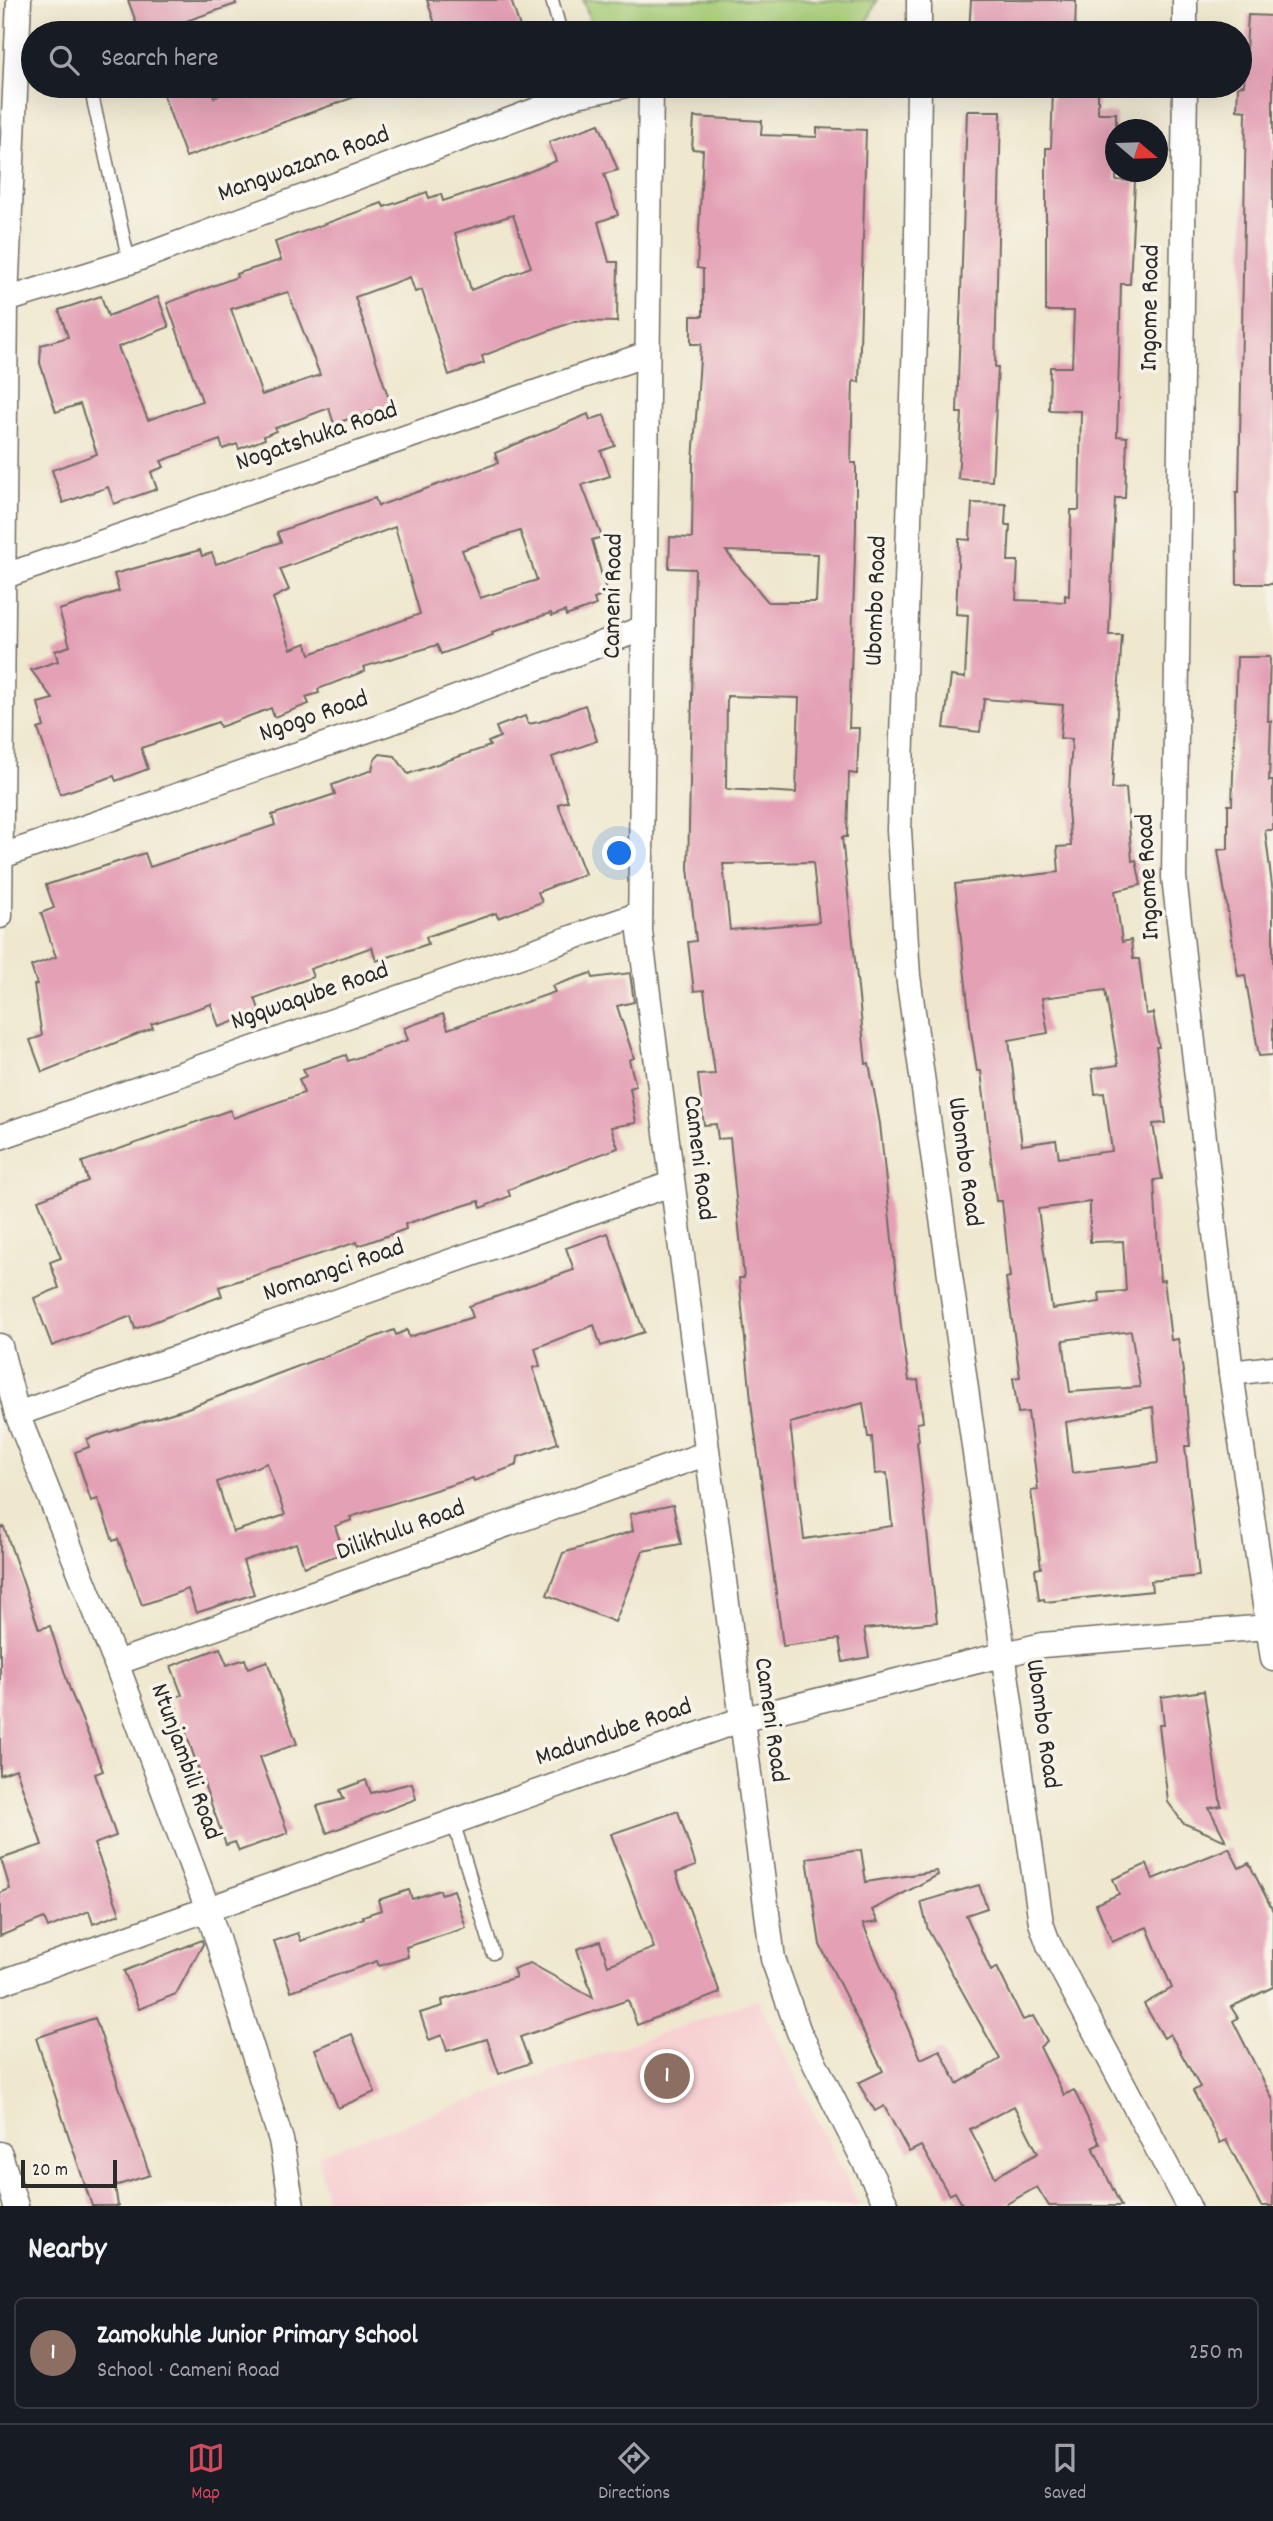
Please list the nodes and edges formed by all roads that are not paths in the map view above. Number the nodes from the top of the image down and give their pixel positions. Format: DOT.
graph roads {
  1 [pos="17,0"];
  2 [pos="552,0"];
  3 [pos="919,0"];
  4 [pos="1185,0"];
  5 [pos="0,12"];
  6 [pos="558,21"];
  7 [pos="919,21"];
  8 [pos="1185,21"];
  9 [pos="93,98"];
  10 [pos="558,98"];
  11 [pos="651,98"];
  12 [pos="919,98"];
  13 [pos="1185,98"];
  14 [pos="128,262"];
  15 [pos="6,300"];
  16 [pos="647,354"];
  17 [pos="5,576"];
  18 [pos="644,628"];
  19 [pos="2,856"];
  20 [pos="640,914"];
  21 [pos="0,916"];
  22 [pos="0,1137"];
  23 [pos="671,1184"];
  24 [pos="0,1346"];
  25 [pos="1273,1368"];
  26 [pos="1231,1373"];
  27 [pos="17,1414"];
  28 [pos="705,1454"];
  29 [pos="1268,1627"];
  30 [pos="1002,1653"];
  31 [pos="1273,1659"];
  32 [pos="116,1663"];
  33 [pos="740,1720"];
  34 [pos="453,1821"];
  35 [pos="207,1907"];
  36 [pos="493,1953"];
  37 [pos="0,1983"];
  38 [pos="0,2154"];
  39 [pos="16,2206"];
  40 [pos="292,2206"];
  41 [pos="887,2206"];
  42 [pos="1188,2206"];
  1 -- 5 [label="street"];
  1 -- 15 [label="street"];
  2 -- 6 [label="lane"];
  3 -- 7 [label="street"];
  4 -- 8 [label="street"];
  9 -- 14 [label="lane"];
  10 -- 14 [label="street, Mangwazana Road"];
  11 -- 16 [label="street, Cameni Road"];
  12 -- 30 [label="street, Ubombo Road"];
  13 -- 26 [label="street, Ingome Road"];
  14 -- 15 [label="street, Mangwazana Road"];
  15 -- 17 [label="street"];
  16 -- 17 [label="street, Nogatshuka Road"];
  16 -- 18 [label="street, Cameni Road"];
  17 -- 19 [label="street"];
  18 -- 19 [label="street, Ngogo Road"];
  18 -- 20 [label="street, Cameni Road"];
  19 -- 21 [label="street"];
  20 -- 22 [label="street, Ngqwaqube Road"];
  20 -- 23 [label="street, Cameni Road"];
  23 -- 27 [label="street, Nomangci Road"];
  23 -- 28 [label="street, Cameni Road"];
  24 -- 27 [label="street, Ntunjambili Road"];
  25 -- 26 [label="street"];
  26 -- 29 [label="street, Ingome Road"];
  27 -- 32 [label="street, Ntunjambili Road"];
  28 -- 32 [label="street, Dilikhulu Road"];
  28 -- 33 [label="street, Cameni Road"];
  29 -- 30 [label="street, Madundube Road"];
  29 -- 31 [label="street, Ingome Road"];
  30 -- 33 [label="street, Madundube Road"];
  30 -- 42 [label="street, Ubombo Road"];
  32 -- 35 [label="street, Ntunjambili Road"];
  33 -- 34 [label="street, Madundube Road"];
  33 -- 41 [label="street, Cameni Road"];
  34 -- 35 [label="street, Madundube Road"];
  34 -- 36 [label="lane"];
  35 -- 37 [label="street, Madundube Road"];
  35 -- 40 [label="street, Ntunjambili Road"];
  38 -- 39 [label="street"];
}
